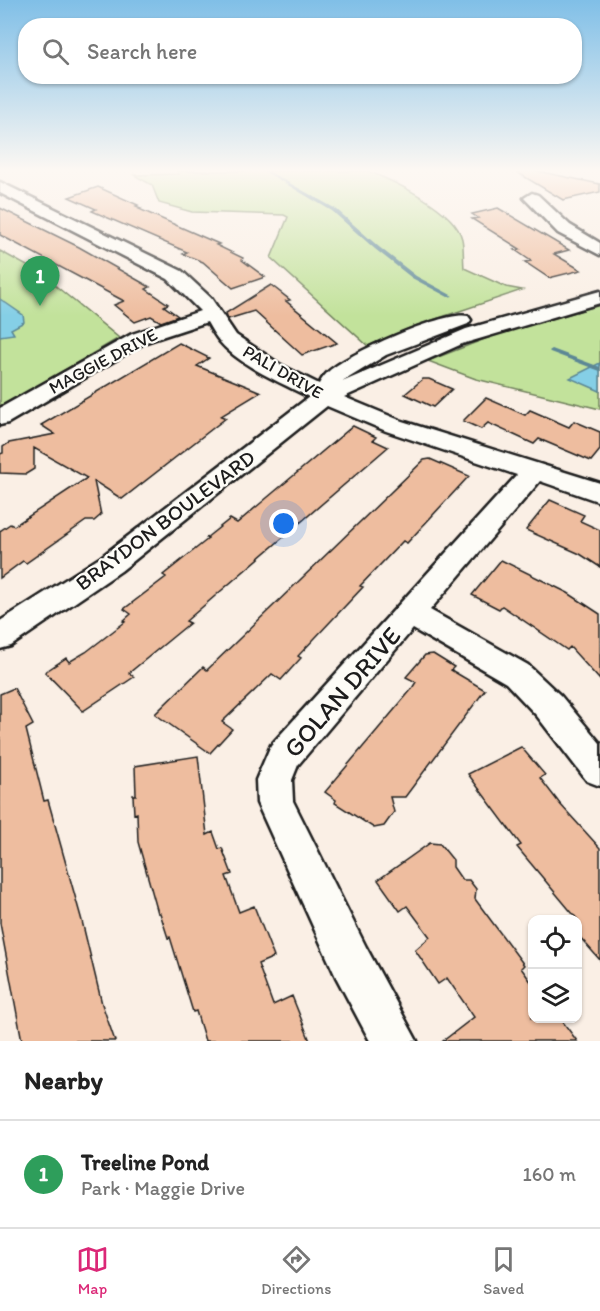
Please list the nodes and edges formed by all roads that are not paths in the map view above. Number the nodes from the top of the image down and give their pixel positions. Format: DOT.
graph roads {
  1 [pos="65,220"];
  2 [pos="554,220"];
  3 [pos="600,250"];
  4 [pos="600,280"];
  5 [pos="600,297"];
  6 [pos="211,314"];
  7 [pos="325,396"];
  8 [pos="0,418"];
  9 [pos="535,471"];
  10 [pos="600,493"];
  11 [pos="410,613"];
  12 [pos="0,637"];
  13 [pos="600,770"];
  14 [pos="394,1041"];
  1 -- 6 [label="street, PALI DRIVE"];
  2 -- 3 [label="street"];
  4 -- 7 [label="street, BRAYDON BOULEVARD"];
  5 -- 7 [label="street, BRAYDON BOULEVARD"];
  6 -- 7 [label="street, PALI DRIVE"];
  6 -- 8 [label="street, MAGGIE DRIVE"];
  7 -- 9 [label="street, PALI DRIVE"];
  7 -- 12 [label="street, BRAYDON BOULEVARD"];
  9 -- 10 [label="street, PALI DRIVE"];
  9 -- 11 [label="street, GOLAN DRIVE"];
  11 -- 13 [label="street"];
  11 -- 14 [label="street, GOLAN DRIVE"];
}
